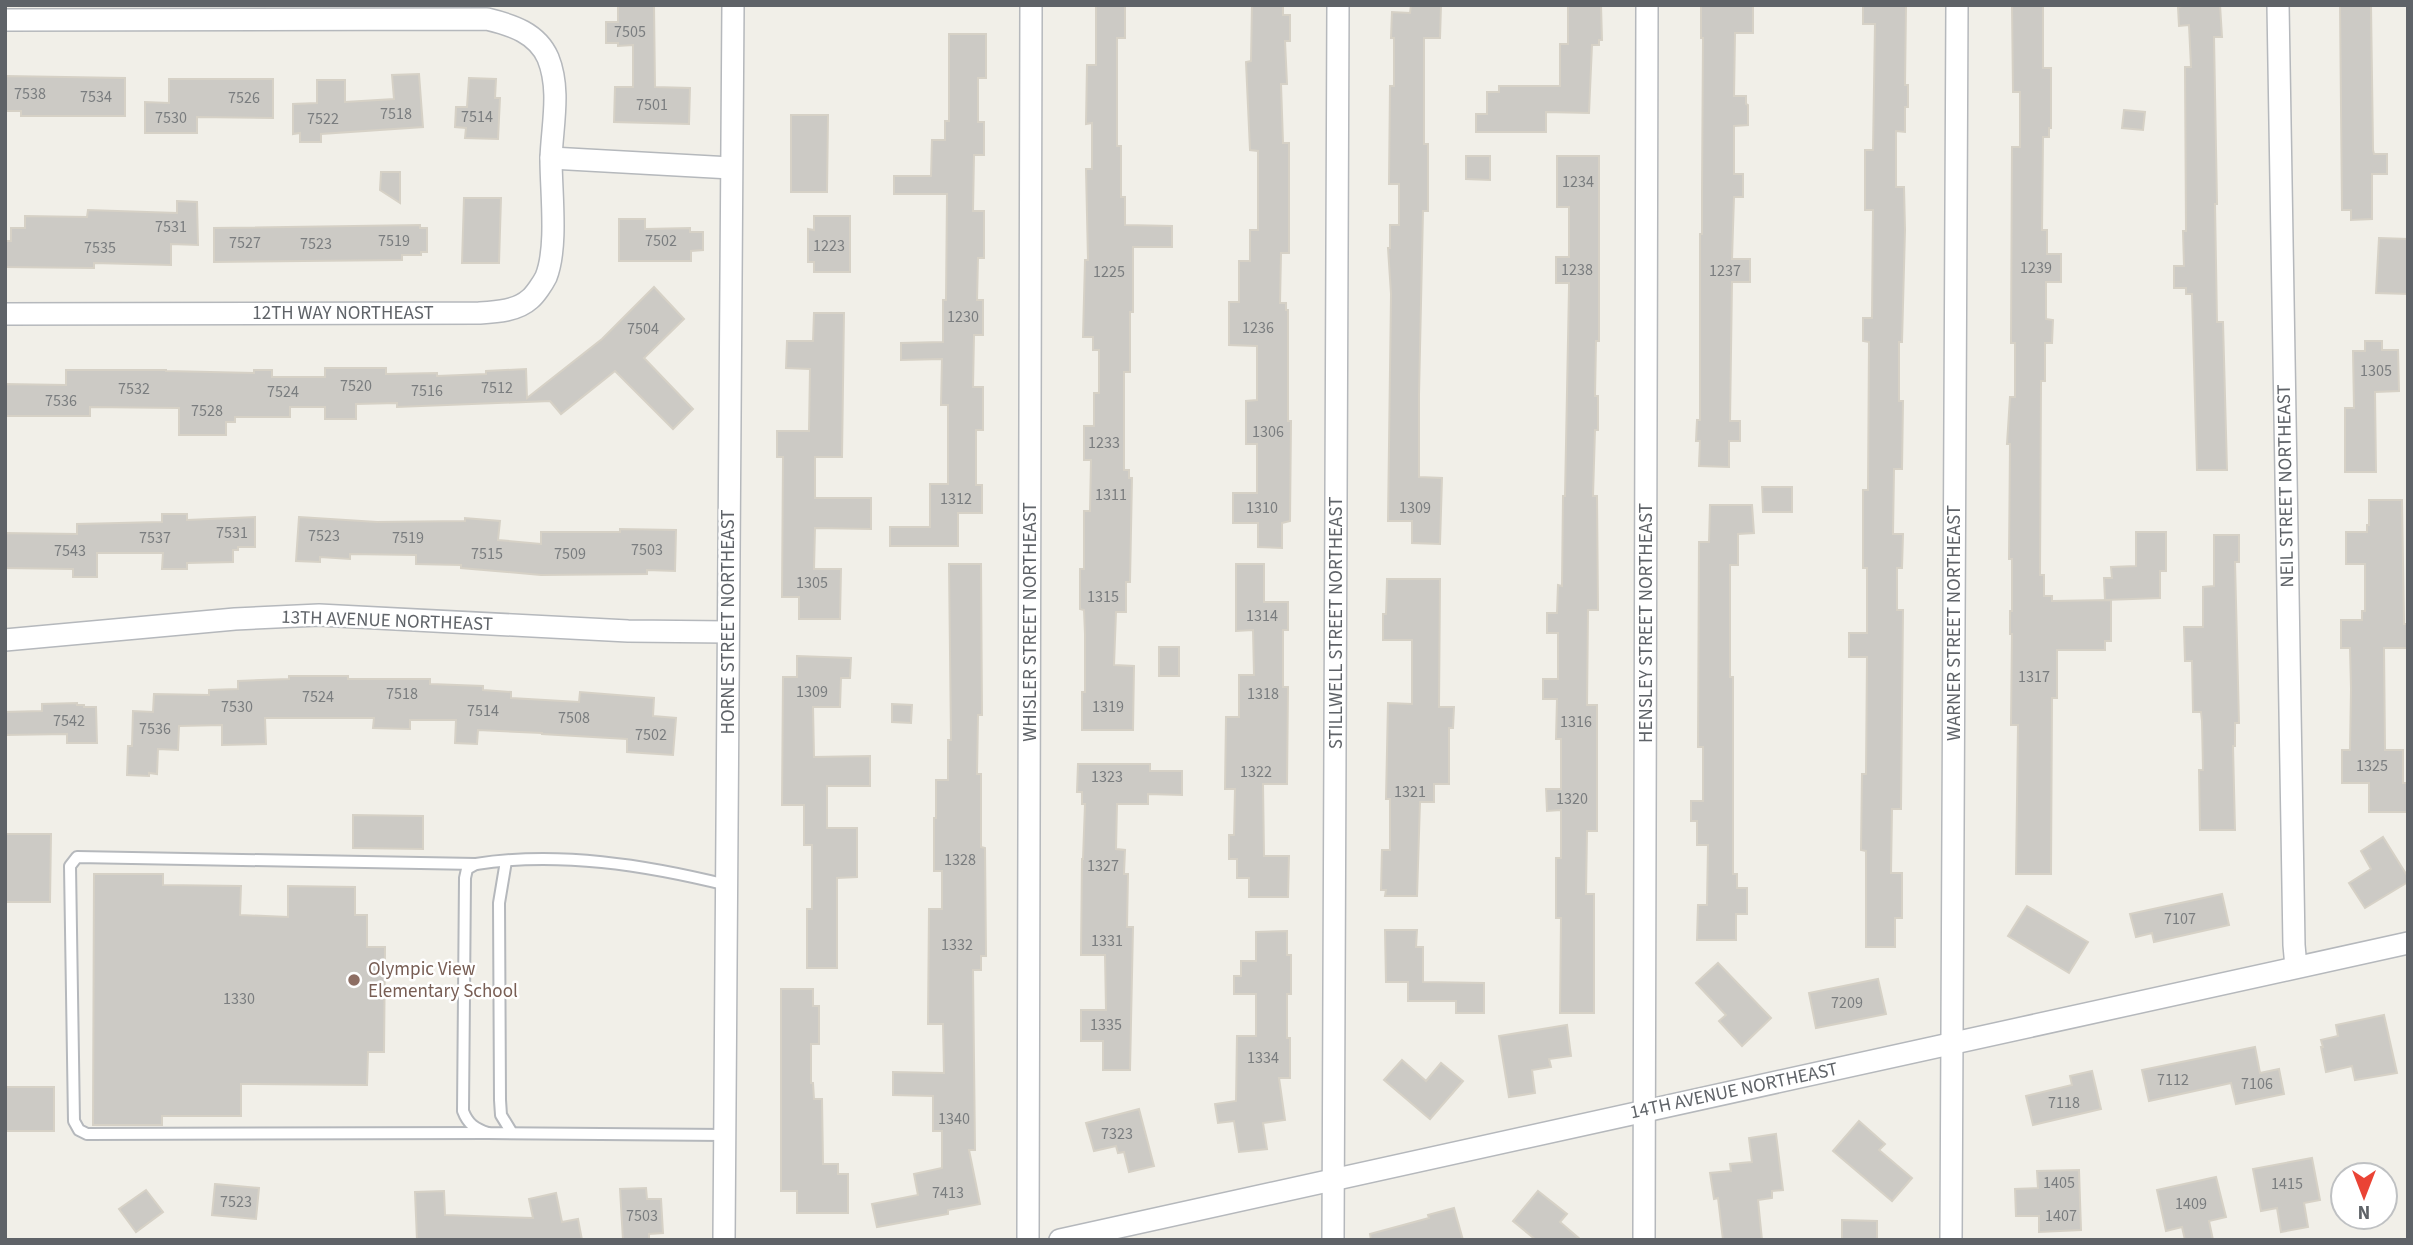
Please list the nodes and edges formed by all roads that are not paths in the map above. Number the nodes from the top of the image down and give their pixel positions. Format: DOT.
graph roads {
  1 [pos="733,5"];
  2 [pos="1031,5"];
  3 [pos="1338,5"];
  4 [pos="1647,5"];
  5 [pos="1957,5"];
  6 [pos="2278,5"];
  7 [pos="5,20"];
  8 [pos="551,158"];
  9 [pos="731,168"];
  10 [pos="5,314"];
  11 [pos="728,632"];
  12 [pos="5,640"];
  13 [pos="506,861"];
  14 [pos="476,864"];
  15 [pos="727,885"];
  16 [pos="2408,943"];
  17 [pos="2296,967"];
  18 [pos="1953,1042"];
  19 [pos="1645,1110"];
  20 [pos="488,1133"];
  21 [pos="512,1133"];
  22 [pos="725,1135"];
  23 [pos="1335,1178"];
  24 [pos="724,1240"];
  25 [pos="1028,1240"];
  26 [pos="1060,1240"];
  27 [pos="1333,1240"];
  28 [pos="1644,1240"];
  29 [pos="1951,1240"];
  1 -- 9 [label="street, HORNE STREET NORTHEAST"];
  2 -- 25 [label="street, WHISLER STREET NORTHEAST"];
  3 -- 23 [label="street, STILLWELL STREET NORTHEAST"];
  4 -- 19 [label="street, HENSLEY STREET NORTHEAST"];
  5 -- 18 [label="street, WARNER STREET NORTHEAST"];
  6 -- 17 [label="street, NEIL STREET NORTHEAST"];
  7 -- 8 [label="street, 12TH WAY NORTHEAST"];
  8 -- 9 [label="street"];
  8 -- 10 [label="street, 12TH WAY NORTHEAST"];
  9 -- 11 [label="street, HORNE STREET NORTHEAST"];
  11 -- 12 [label="street, 13TH AVENUE NORTHEAST"];
  11 -- 15 [label="street, HORNE STREET NORTHEAST"];
  13 -- 14 [label="lane"];
  13 -- 15 [label="lane"];
  13 -- 21 [label="lane"];
  14 -- 20 [label="lane"];
  14 -- 20 [label="lane"];
  15 -- 22 [label="street, HORNE STREET NORTHEAST"];
  16 -- 17 [label="street, 14TH AVENUE NORTHEAST"];
  17 -- 18 [label="street, 14TH AVENUE NORTHEAST"];
  18 -- 19 [label="street, 14TH AVENUE NORTHEAST"];
  18 -- 29 [label="street, WARNER STREET NORTHEAST"];
  19 -- 23 [label="street, 14TH AVENUE NORTHEAST"];
  19 -- 28 [label="street, HENSLEY STREET NORTHEAST"];
  20 -- 21 [label="lane"];
  21 -- 22 [label="lane"];
  22 -- 24 [label="street, HORNE STREET NORTHEAST"];
  23 -- 26 [label="street, 14TH AVENUE NORTHEAST"];
  23 -- 27 [label="street, STILLWELL STREET NORTHEAST"];
}
